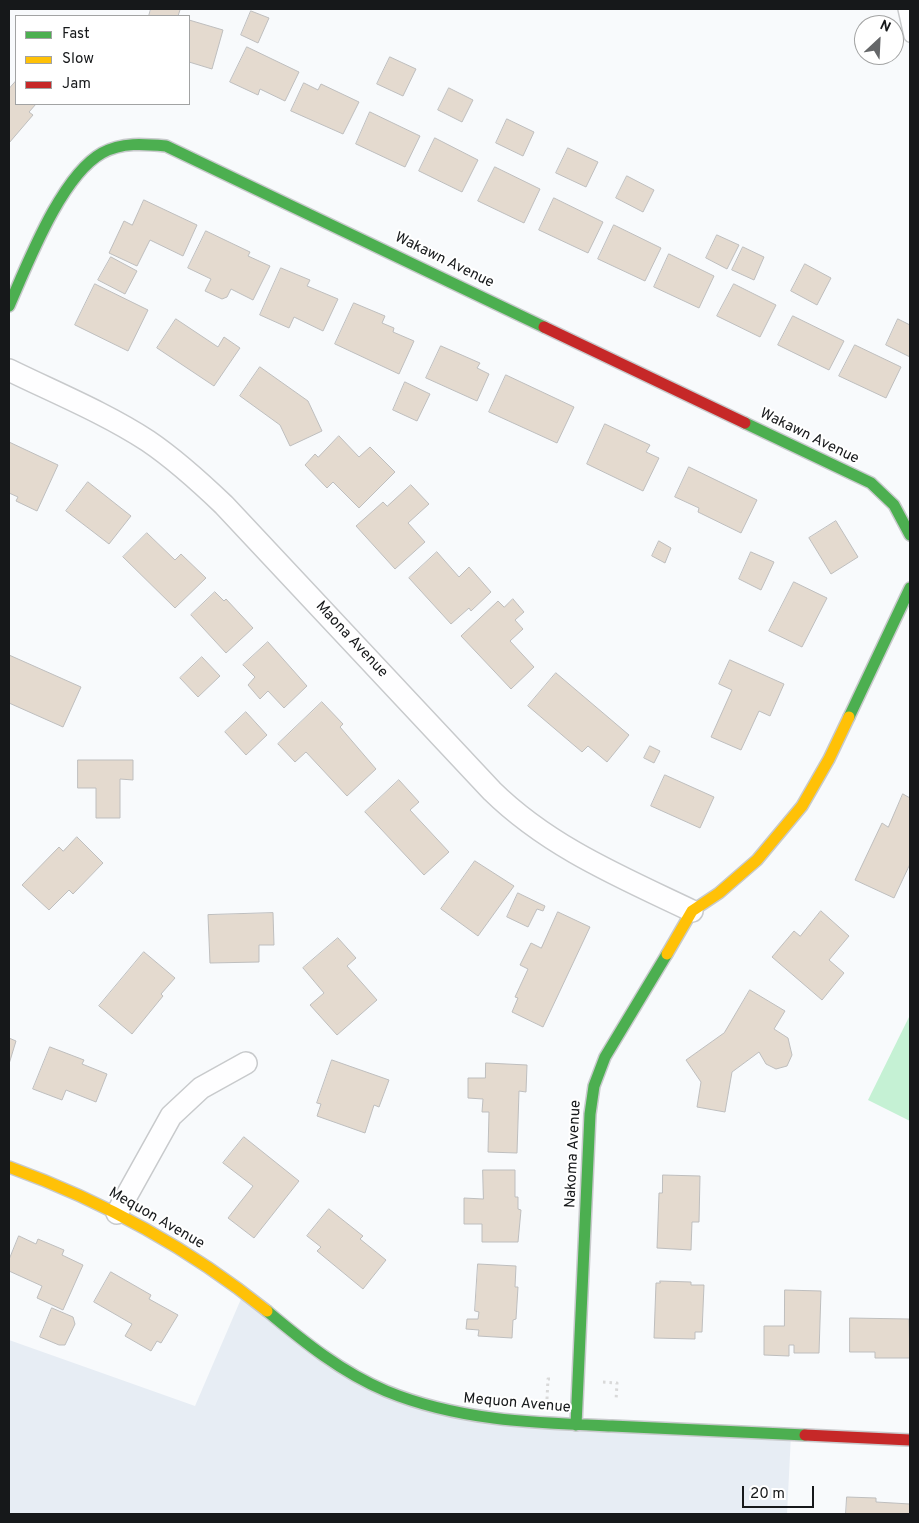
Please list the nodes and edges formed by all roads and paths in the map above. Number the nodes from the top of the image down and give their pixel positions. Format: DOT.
graph roads {
  1 [pos="904,9"];
  2 [pos="910,36"];
  3 [pos="9,306"];
  4 [pos="9,370"];
  5 [pos="910,535"];
  6 [pos="910,588"];
  7 [pos="692,911"];
  8 [pos="246,1063"];
  9 [pos="9,1167"];
  10 [pos="117,1212"];
  11 [pos="576,1425"];
  12 [pos="910,1440"];
  1 -- 2 [label="lane"];
  3 -- 5 [label="street, Wakawn Avenue"];
  4 -- 7 [label="street, Maona Avenue"];
  6 -- 7 [label="street"];
  7 -- 11 [label="street, Nakoma Avenue"];
  8 -- 10 [label="street"];
  9 -- 10 [label="street, Mequon Avenue"];
  10 -- 11 [label="street, Mequon Avenue"];
  11 -- 12 [label="street, Mequon Avenue"];
}
